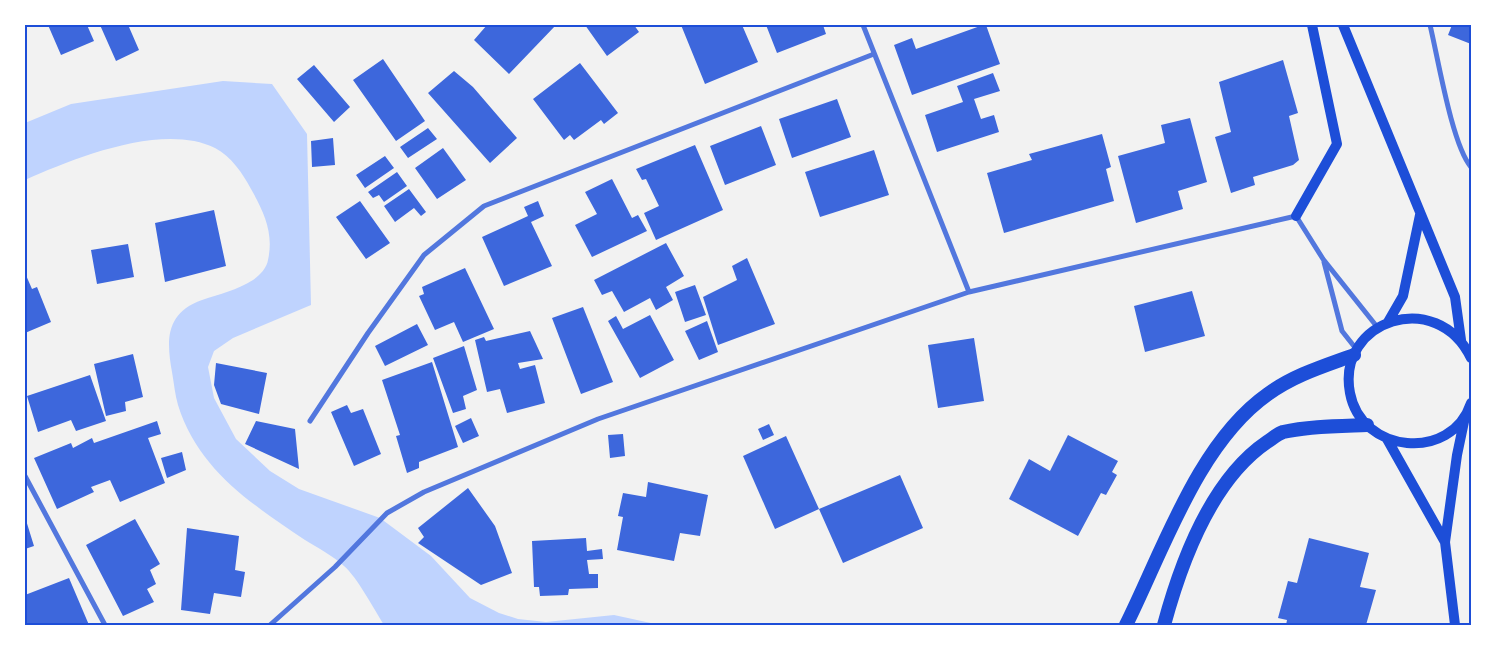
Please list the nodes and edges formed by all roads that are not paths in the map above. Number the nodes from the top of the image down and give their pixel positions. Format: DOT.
graph roads {
  1 [pos="863,25"];
  2 [pos="1312,25"];
  3 [pos="1344,25"];
  4 [pos="1430,25"];
  5 [pos="874,54"];
  6 [pos="1471,167"];
  7 [pos="1420,215"];
  8 [pos="1296,216"];
  9 [pos="1323,259"];
  10 [pos="969,292"];
  11 [pos="1388,322"];
  12 [pos="1378,328"];
  13 [pos="1461,340"];
  14 [pos="1356,353"];
  15 [pos="1471,358"];
  16 [pos="1469,409"];
  17 [pos="310,421"];
  18 [pos="1367,425"];
  19 [pos="1387,439"];
  20 [pos="25,476"];
  21 [pos="1445,542"];
  22 [pos="105,625"];
  23 [pos="270,625"];
  24 [pos="1126,625"];
  25 [pos="1164,625"];
  26 [pos="1455,625"];
  1 -- 5 [label="street"];
  2 -- 8 [label="main road"];
  3 -- 7 [label="main road"];
  4 -- 6 [label="street"];
  5 -- 10 [label="street"];
  5 -- 17 [label="street"];
  7 -- 11 [label="main road"];
  7 -- 13 [label="main road"];
  8 -- 9 [label="street"];
  8 -- 10 [label="street"];
  9 -- 12 [label="street"];
  9 -- 14 [label="street"];
  10 -- 23 [label="street"];
  11 -- 12 [label="main road"];
  11 -- 13 [label="main road"];
  12 -- 14 [label="main road"];
  13 -- 15 [label="main road"];
  14 -- 18 [label="main road"];
  14 -- 24 [label="highway"];
  16 -- 19 [label="main road"];
  16 -- 21 [label="main road"];
  18 -- 19 [label="main road"];
  18 -- 25 [label="highway"];
  19 -- 21 [label="main road"];
  20 -- 22 [label="street"];
  21 -- 26 [label="main road"];
}
